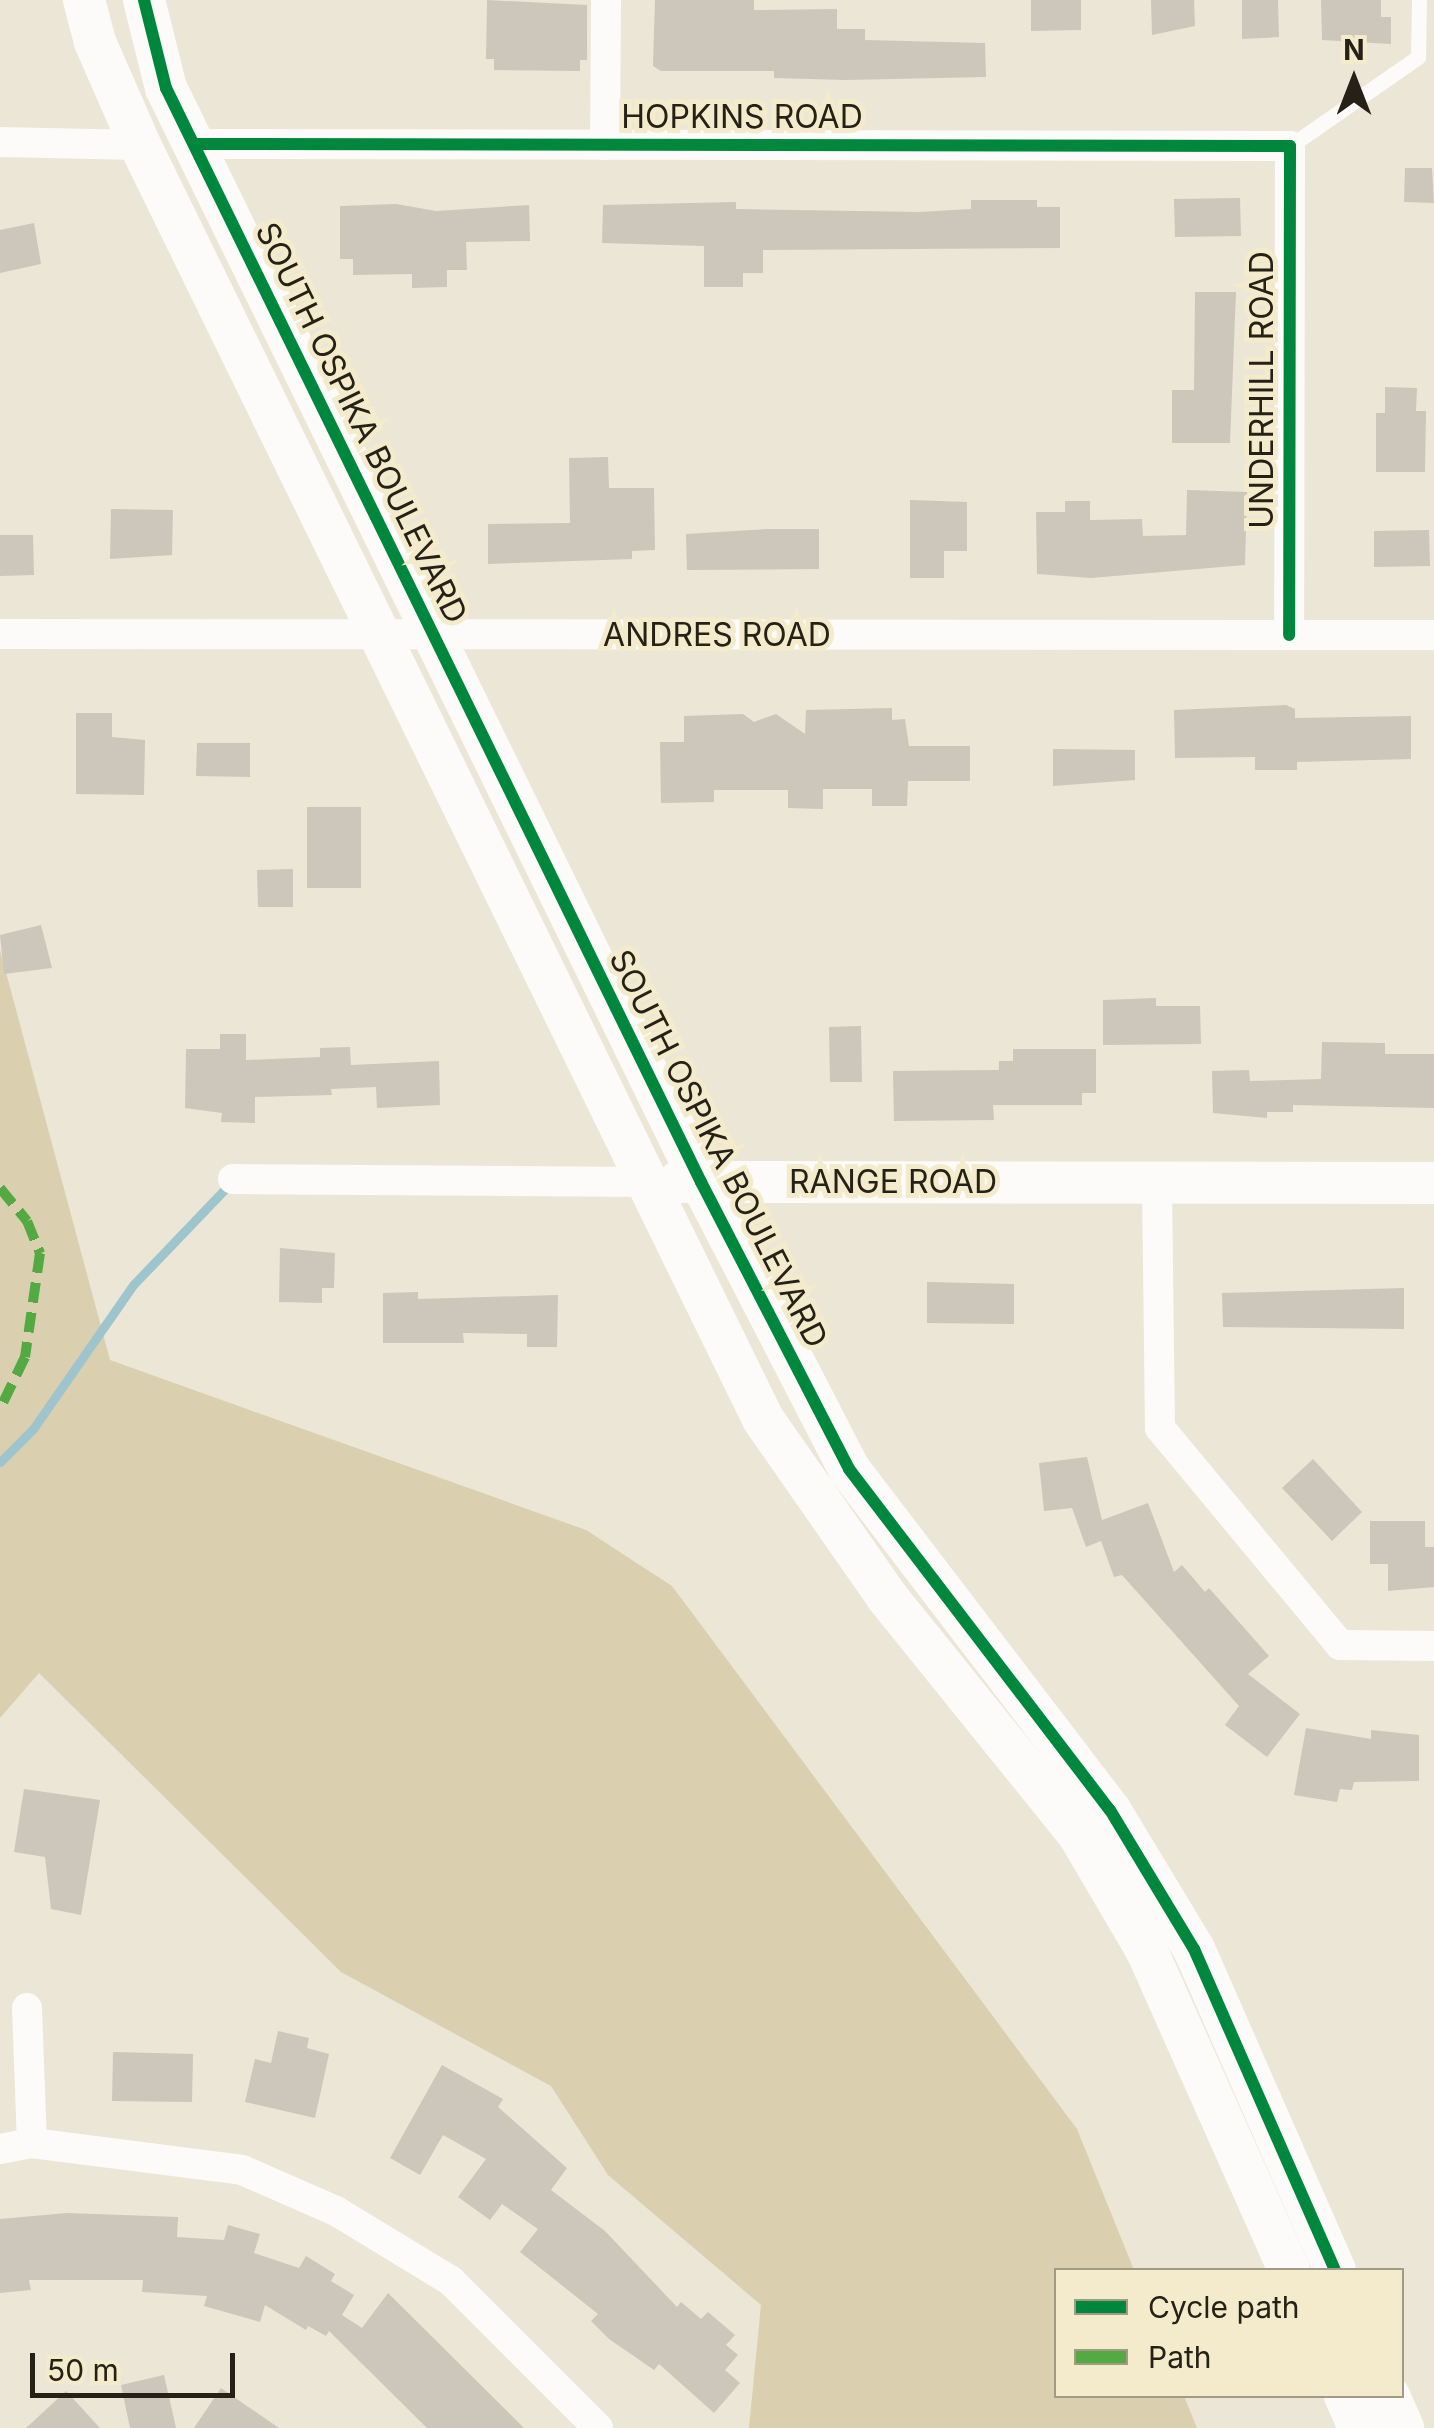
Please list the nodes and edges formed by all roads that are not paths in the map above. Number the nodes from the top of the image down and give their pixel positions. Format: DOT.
graph roads {
  1 [pos="84,0"];
  2 [pos="144,0"];
  3 [pos="606,0"];
  4 [pos="1419,0"];
  5 [pos="0,142"];
  6 [pos="194,144"];
  7 [pos="605,144"];
  8 [pos="140,145"];
  9 [pos="1290,146"];
  10 [pos="0,634"];
  11 [pos="379,634"];
  12 [pos="434,634"];
  13 [pos="1290,635"];
  14 [pos="1434,635"];
  15 [pos="232,1179"];
  16 [pos="647,1182"];
  17 [pos="701,1182"];
  18 [pos="1156,1182"];
  19 [pos="1434,1183"];
  20 [pos="1434,1646"];
  21 [pos="27,2008"];
  22 [pos="32,2143"];
  23 [pos="0,2148"];
  24 [pos="1289,2268"];
  25 [pos="1333,2268"];
  26 [pos="1346,2398"];
  27 [pos="1390,2398"];
  28 [pos="595,2427"];
  29 [pos="1360,2428"];
  30 [pos="1403,2428"];
  1 -- 8 [label="main road"];
  2 -- 6 [label="main road, SOUTH OSPIKA BOULEVARD"];
  3 -- 7 [label="street, HOPKINS ROAD"];
  4 -- 9 [label="lane"];
  5 -- 8 [label="street"];
  6 -- 7 [label="street, HOPKINS ROAD"];
  6 -- 12 [label="main road, SOUTH OSPIKA BOULEVARD"];
  7 -- 9 [label="street, HOPKINS ROAD"];
  8 -- 11 [label="main road"];
  9 -- 13 [label="street, UNDERHILL ROAD"];
  10 -- 11 [label="street, ANDRES ROAD"];
  11 -- 12 [label="street, ANDRES ROAD"];
  11 -- 16 [label="main road"];
  12 -- 13 [label="street, ANDRES ROAD"];
  12 -- 17 [label="main road, SOUTH OSPIKA BOULEVARD"];
  13 -- 14 [label="street, ANDRES ROAD"];
  15 -- 16 [label="street, RANGE ROAD"];
  16 -- 17 [label="main road, RANGE ROAD"];
  16 -- 24 [label="main road"];
  17 -- 18 [label="main road, RANGE ROAD"];
  17 -- 25 [label="main road, SOUTH OSPIKA BOULEVARD"];
  18 -- 19 [label="main road, RANGE ROAD"];
  18 -- 20 [label="street"];
  21 -- 22 [label="street"];
  22 -- 23 [label="street"];
  22 -- 28 [label="street"];
  26 -- 29 [label="main road"];
  27 -- 30 [label="main road"];
}
